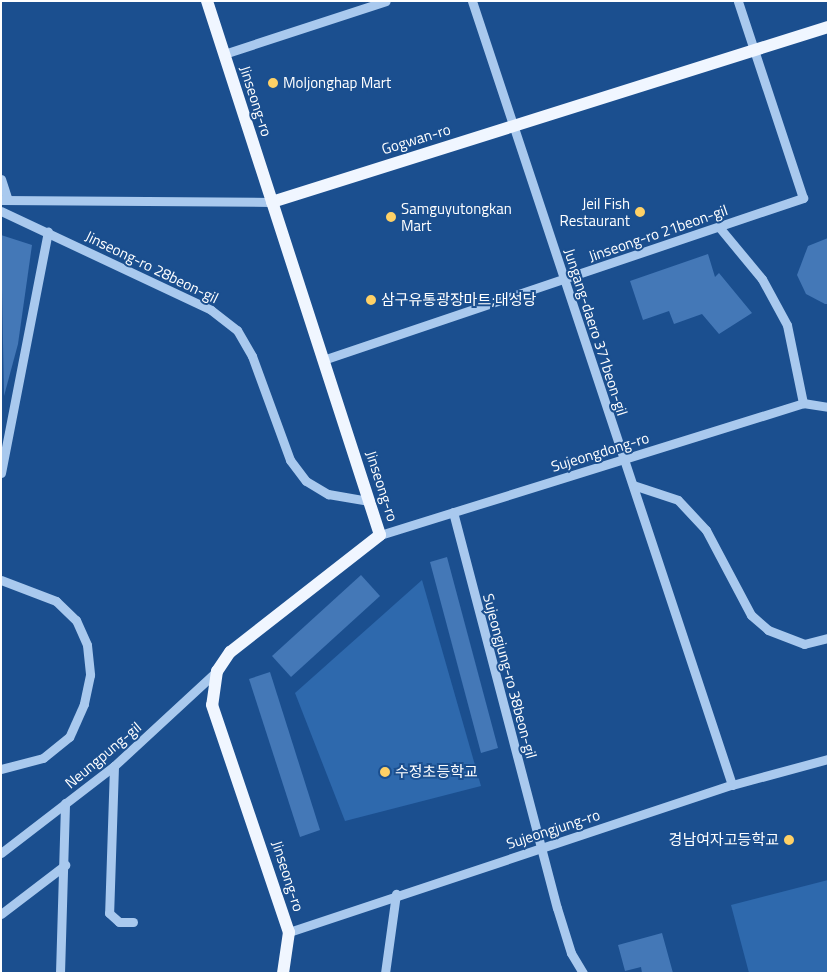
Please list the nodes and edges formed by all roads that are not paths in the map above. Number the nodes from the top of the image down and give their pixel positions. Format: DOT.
graph roads {
  1 [pos="207,1"];
  2 [pos="386,1"];
  3 [pos="472,1"];
  4 [pos="738,1"];
  5 [pos="828,27"];
  6 [pos="753,50"];
  7 [pos="224,54"];
  8 [pos="513,126"];
  9 [pos="1,179"];
  10 [pos="5,200"];
  11 [pos="272,202"];
  12 [pos="1,211"];
  13 [pos="719,227"];
  14 [pos="48,232"];
  15 [pos="564,279"];
  16 [pos="323,360"];
  17 [pos="803,402"];
  18 [pos="828,407"];
  19 [pos="624,458"];
  20 [pos="1,473"];
  21 [pos="633,485"];
  22 [pos="369,501"];
  23 [pos="453,512"];
  24 [pos="380,535"];
  25 [pos="1,580"];
  26 [pos="828,638"];
  27 [pos="217,671"];
  28 [pos="828,759"];
  29 [pos="114,766"];
  30 [pos="1,769"];
  31 [pos="732,785"];
  32 [pos="65,803"];
  33 [pos="541,848"];
  34 [pos="1,854"];
  35 [pos="65,864"];
  36 [pos="396,894"];
  37 [pos="1,914"];
  38 [pos="133,922"];
  39 [pos="289,932"];
  40 [pos="60,973"];
  41 [pos="283,973"];
  42 [pos="385,973"];
  43 [pos="583,973"];
  1 -- 7 [label="main road, Jinseong-ro"];
  2 -- 7 [label="street"];
  3 -- 8 [label="street, Jungang-daero 371beon-gil"];
  4 -- 6 [label="street"];
  5 -- 6 [label="main road, Gogwan-ro"];
  6 -- 8 [label="main road, Gogwan-ro"];
  6 -- 13 [label="street, Jinseong-ro 21beon-gil"];
  7 -- 11 [label="main road, Jinseong-ro"];
  8 -- 11 [label="main road, Gogwan-ro"];
  8 -- 15 [label="street, Jungang-daero 371beon-gil"];
  9 -- 10 [label="street"];
  10 -- 11 [label="street, Gogwan-ro"];
  11 -- 16 [label="main road, Jinseong-ro"];
  12 -- 14 [label="street, Jinseong-ro 28beon-gil"];
  13 -- 15 [label="street, Jinseong-ro 21beon-gil"];
  13 -- 17 [label="street"];
  14 -- 20 [label="street"];
  14 -- 22 [label="street, Jinseong-ro 28beon-gil"];
  15 -- 16 [label="street, Jinseong-ro 21beon-gil"];
  15 -- 19 [label="street, Jungang-daero 371beon-gil"];
  16 -- 22 [label="main road, Jinseong-ro"];
  17 -- 18 [label="street, Sujeongdong-ro"];
  17 -- 19 [label="street, Sujeongdong-ro"];
  19 -- 21 [label="street, Jungang-daero 371beon-gil"];
  19 -- 23 [label="street, Sujeongdong-ro"];
  21 -- 26 [label="street"];
  21 -- 31 [label="street, Jungang-daero 371beon-gil"];
  22 -- 24 [label="main road, Jinseong-ro"];
  23 -- 24 [label="street, Sujeongdong-ro"];
  23 -- 33 [label="street, Sujeongjung-ro 38beon-gil"];
  24 -- 27 [label="main road, Jinseong-ro"];
  25 -- 30 [label="street"];
  27 -- 29 [label="street, Neungpung-gil"];
  27 -- 39 [label="main road, Jinseong-ro"];
  28 -- 31 [label="street, Sujeongjung-ro"];
  29 -- 32 [label="street, Neungpung-gil"];
  29 -- 38 [label="street"];
  31 -- 33 [label="street, Sujeongjung-ro"];
  32 -- 34 [label="street, Neungpung-gil"];
  32 -- 35 [label="street"];
  33 -- 36 [label="street, Sujeongjung-ro"];
  33 -- 43 [label="street, Sujeongjung-ro 38beon-gil"];
  35 -- 37 [label="street"];
  35 -- 40 [label="street"];
  36 -- 39 [label="street, Sujeongjung-ro"];
  36 -- 42 [label="street"];
  39 -- 41 [label="main road, Jinseong-ro"];
}
